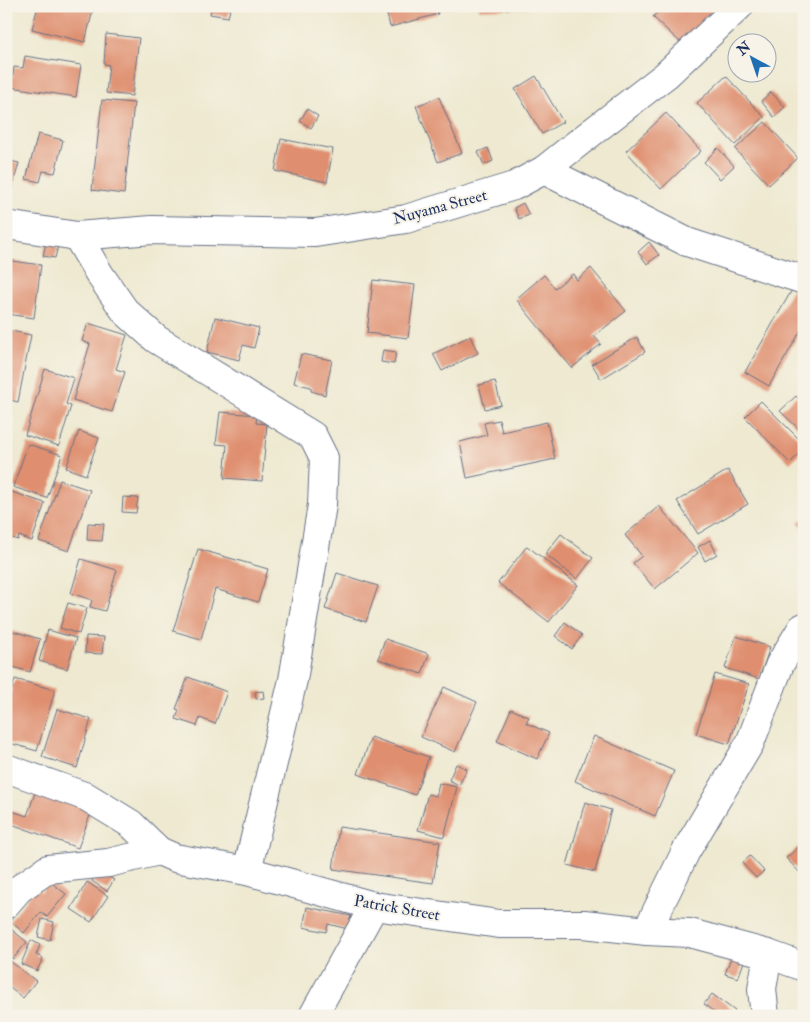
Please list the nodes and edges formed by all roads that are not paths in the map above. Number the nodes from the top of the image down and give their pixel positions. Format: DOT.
graph roads {
  1 [pos="739,6"];
  2 [pos="544,170"];
  3 [pos="6,225"];
  4 [pos="77,236"];
  5 [pos="804,280"];
  6 [pos="804,627"];
  7 [pos="6,768"];
  8 [pos="159,851"];
  9 [pos="248,871"];
  10 [pos="6,904"];
  11 [pos="374,906"];
  12 [pos="647,931"];
  13 [pos="768,954"];
  14 [pos="804,967"];
  15 [pos="313,1016"];
  16 [pos="766,1016"];
  1 -- 2 [label="street, Nuyama Street"];
  2 -- 4 [label="street, Nuyama Street"];
  2 -- 5 [label="street"];
  3 -- 4 [label="street, Nuyama Street"];
  4 -- 9 [label="street"];
  6 -- 12 [label="street"];
  7 -- 8 [label="street"];
  8 -- 9 [label="street, Patrick Street"];
  8 -- 10 [label="street"];
  9 -- 11 [label="street, Patrick Street"];
  11 -- 12 [label="street, Patrick Street"];
  11 -- 15 [label="street"];
  12 -- 13 [label="street, Patrick Street"];
  13 -- 14 [label="street, Patrick Street"];
  13 -- 16 [label="street"];
}
